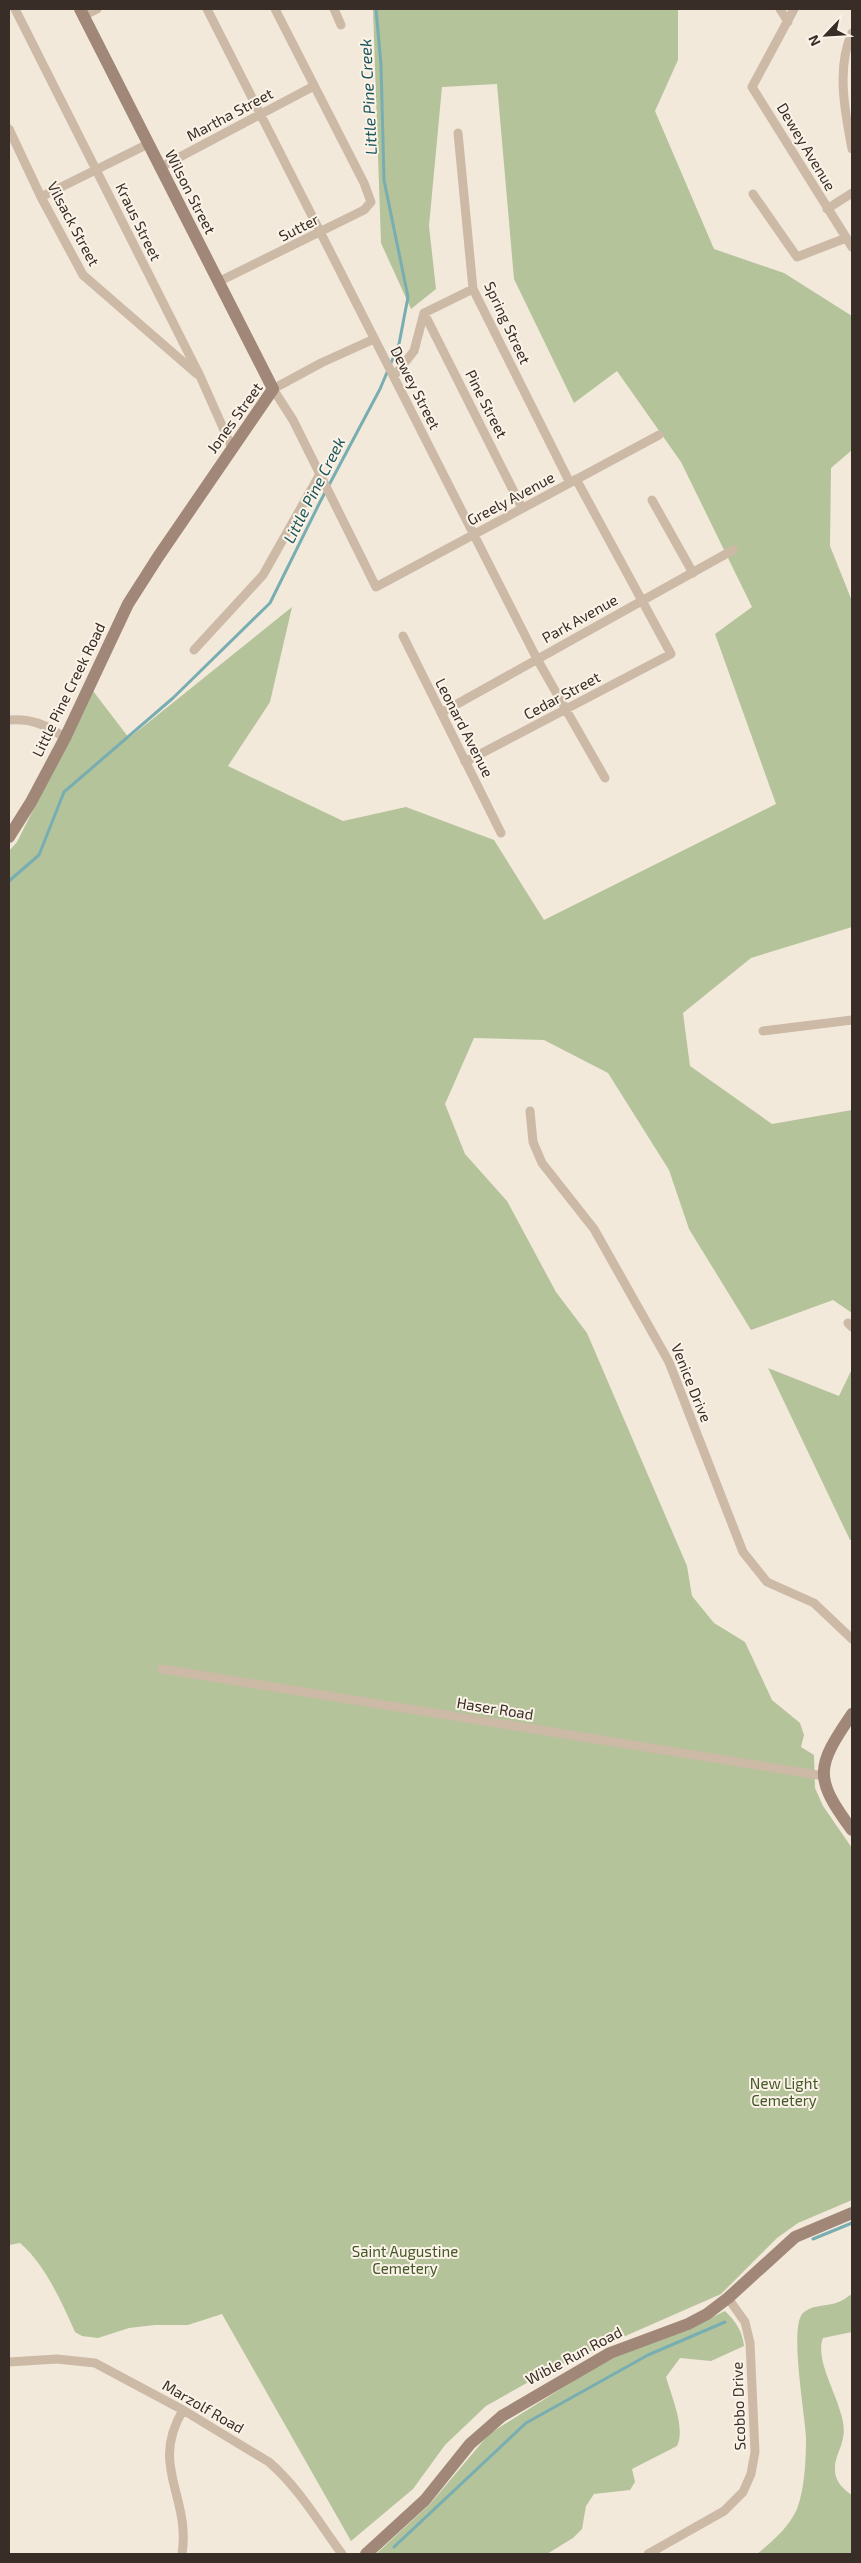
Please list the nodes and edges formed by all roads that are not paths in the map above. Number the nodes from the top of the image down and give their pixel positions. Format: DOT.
graph roads {
  1 [pos="16,9"];
  2 [pos="97,9"];
  3 [pos="207,9"];
  4 [pos="275,9"];
  5 [pos="334,9"];
  6 [pos="780,9"];
  7 [pos="794,9"];
  8 [pos="81,12"];
  9 [pos="788,22"];
  10 [pos="342,24"];
  11 [pos="852,33"];
  12 [pos="314,86"];
  13 [pos="260,114"];
  14 [pos="9,129"];
  15 [pos="458,133"];
  16 [pos="148,144"];
  17 [pos="852,149"];
  18 [pos="159,168"];
  19 [pos="97,171"];
  20 [pos="852,193"];
  21 [pos="752,194"];
  22 [pos="41,197"];
  23 [pos="827,209"];
  24 [pos="321,232"];
  25 [pos="846,238"];
  26 [pos="852,247"];
  27 [pos="218,282"];
  28 [pos="473,289"];
  29 [pos="424,312"];
  30 [pos="374,339"];
  31 [pos="200,376"];
  32 [pos="394,376"];
  33 [pos="273,389"];
  34 [pos="659,435"];
  35 [pos="232,448"];
  36 [pos="320,474"];
  37 [pos="573,481"];
  38 [pos="652,500"];
  39 [pos="522,508"];
  40 [pos="474,534"];
  41 [pos="733,550"];
  42 [pos="158,557"];
  43 [pos="693,572"];
  44 [pos="642,600"];
  45 [pos="403,636"];
  46 [pos="194,650"];
  47 [pos="671,654"];
  48 [pos="537,659"];
  49 [pos="567,709"];
  50 [pos="441,713"];
  51 [pos="9,720"];
  52 [pos="65,738"];
  53 [pos="465,762"];
  54 [pos="605,778"];
  55 [pos="501,833"];
  56 [pos="9,837"];
  57 [pos="852,1020"];
  58 [pos="763,1031"];
  59 [pos="530,1111"];
  60 [pos="852,1639"];
  61 [pos="162,1669"];
  62 [pos="852,1714"];
  63 [pos="824,1776"];
  64 [pos="852,1830"];
  65 [pos="852,2213"];
  66 [pos="728,2298"];
  67 [pos="9,2362"];
  68 [pos="183,2410"];
  69 [pos="182,2554"];
  70 [pos="342,2554"];
  71 [pos="366,2554"];
  72 [pos="648,2554"];
  1 -- 19 [label="street, Kraus Street"];
  2 -- 8 [label="street"];
  3 -- 13 [label="street, Dewey Street"];
  4 -- 12 [label="street"];
  5 -- 10 [label="street"];
  6 -- 9 [label="street"];
  7 -- 9 [label="street"];
  8 -- 16 [label="street, Wilson Street"];
  9 -- 23 [label="street, Dewey Avenue"];
  11 -- 17 [label="street"];
  12 -- 13 [label="street, Martha Street"];
  12 -- 24 [label="street, Sutter"];
  13 -- 18 [label="street, Martha Street"];
  13 -- 24 [label="street, Dewey Street"];
  14 -- 22 [label="street, Vilsack Street"];
  15 -- 28 [label="street, Spring Street"];
  16 -- 18 [label="street, Wilson Street"];
  16 -- 19 [label="street"];
  18 -- 27 [label="street, Wilson Street"];
  19 -- 22 [label="street"];
  19 -- 31 [label="street, Kraus Street"];
  20 -- 23 [label="street"];
  21 -- 25 [label="street"];
  22 -- 31 [label="street, Vilsack Street"];
  23 -- 25 [label="street, Dewey Avenue"];
  24 -- 27 [label="street, Sutter"];
  24 -- 30 [label="street, Dewey Street"];
  25 -- 26 [label="street, Dewey Avenue"];
  27 -- 33 [label="street, Wilson Street"];
  28 -- 29 [label="street"];
  28 -- 37 [label="street, Spring Street"];
  29 -- 32 [label="street"];
  29 -- 39 [label="street, Pine Street"];
  30 -- 32 [label="street, Dewey Street"];
  30 -- 33 [label="street, Jones Street"];
  31 -- 35 [label="street, Kraus Street"];
  32 -- 40 [label="street, Dewey Street"];
  33 -- 35 [label="street, Jones Street"];
  33 -- 36 [label="street"];
  34 -- 37 [label="street, Greely Avenue"];
  35 -- 42 [label="street, Jones Street"];
  36 -- 40 [label="street, Greely Avenue"];
  36 -- 46 [label="street"];
  37 -- 39 [label="street, Greely Avenue"];
  37 -- 44 [label="street, Spring Street"];
  38 -- 43 [label="street"];
  39 -- 40 [label="street, Greely Avenue"];
  40 -- 48 [label="street, Dewey Street"];
  41 -- 43 [label="street, Park Avenue"];
  42 -- 52 [label="street, Little Pine Creek Road"];
  43 -- 44 [label="street, Park Avenue"];
  44 -- 47 [label="street, Spring Street"];
  44 -- 48 [label="street, Park Avenue"];
  45 -- 50 [label="street, Leonard Avenue"];
  47 -- 49 [label="street, Cedar Street"];
  48 -- 49 [label="street, Dewey Street"];
  48 -- 50 [label="street, Park Avenue"];
  49 -- 53 [label="street, Cedar Street"];
  49 -- 54 [label="street, Dewey Street"];
  50 -- 53 [label="street, Leonard Avenue"];
  51 -- 52 [label="street"];
  52 -- 56 [label="street, Little Pine Creek Road"];
  53 -- 55 [label="street, Leonard Avenue"];
  57 -- 58 [label="street"];
  59 -- 60 [label="street, Venice Drive"];
  61 -- 63 [label="street, Haser Road"];
  62 -- 63 [label="street"];
  63 -- 64 [label="street"];
  65 -- 66 [label="street, Wible Run Road"];
  66 -- 71 [label="street, Wible Run Road"];
  66 -- 72 [label="street, Scobbo Drive"];
  67 -- 68 [label="street, Marzolf Road"];
  68 -- 69 [label="street"];
  68 -- 70 [label="street, Marzolf Road"];
}
